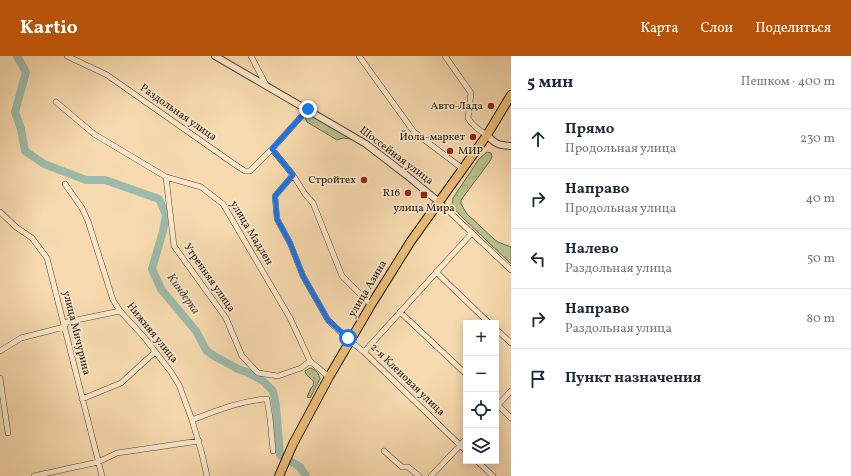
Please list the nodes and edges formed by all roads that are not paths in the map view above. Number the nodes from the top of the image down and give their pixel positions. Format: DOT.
graph roads {
  1 [pos="67,56"];
  2 [pos="215,56"];
  3 [pos="250,56"];
  4 [pos="359,56"];
  5 [pos="445,56"];
  6 [pos="266,85"];
  7 [pos="511,94"];
  8 [pos="56,102"];
  9 [pos="308,109"];
  10 [pos="487,135"];
  11 [pos="511,146"];
  12 [pos="272,149"];
  13 [pos="463,168"];
  14 [pos="293,175"];
  15 [pos="166,177"];
  16 [pos="65,184"];
  17 [pos="439,202"];
  18 [pos="0,212"];
  19 [pos="472,233"];
  20 [pos="511,270"];
  21 [pos="436,272"];
  22 [pos="371,305"];
  23 [pos="120,311"];
  24 [pos="400,312"];
  25 [pos="486,320"];
  26 [pos="64,327"];
  27 [pos="499,332"];
  28 [pos="350,341"];
  29 [pos="511,343"];
  30 [pos="0,351"];
  31 [pos="155,352"];
  32 [pos="364,352"];
  33 [pos="310,361"];
  34 [pos="463,371"];
  35 [pos="329,377"];
  36 [pos="0,378"];
  37 [pos="511,391"];
  38 [pos="82,399"];
  39 [pos="499,403"];
  40 [pos="499,407"];
  41 [pos="511,418"];
  42 [pos="192,420"];
  43 [pos="8,433"];
  44 [pos="198,441"];
  45 [pos="463,442"];
  46 [pos="460,445"];
  47 [pos="463,448"];
  48 [pos="273,451"];
  49 [pos="384,451"];
  50 [pos="98,462"];
  51 [pos="480,464"];
  52 [pos="34,476"];
  53 [pos="102,476"];
  54 [pos="207,476"];
  55 [pos="279,476"];
  56 [pos="419,476"];
  57 [pos="431,476"];
  58 [pos="493,476"];
  1 -- 12 [label="street, Раздольная улица"];
  2 -- 6 [label="street, Шоссейная улица"];
  3 -- 6 [label="street"];
  4 -- 13 [label="street"];
  5 -- 10 [label="street"];
  6 -- 9 [label="street, Шоссейная улица"];
  7 -- 10 [label="main road"];
  8 -- 15 [label="street, улица Мадлен"];
  9 -- 12 [label="street, Раздольная улица"];
  9 -- 17 [label="street, Шоссейная улица"];
  10 -- 11 [label="street"];
  10 -- 13 [label="main road"];
  12 -- 14 [label="street"];
  13 -- 17 [label="main road"];
  14 -- 22 [label="street"];
  14 -- 28 [label="street, 2-я Кленовая улица"];
  15 -- 33 [label="street, улица Мадлен"];
  15 -- 33 [label="street, Утренняя улица"];
  16 -- 23 [label="street, Нижняя улица"];
  17 -- 19 [label="street"];
  17 -- 22 [label="main road, улица Азина"];
  18 -- 26 [label="street, улица Мичурина"];
  19 -- 20 [label="street"];
  19 -- 21 [label="street"];
  21 -- 24 [label="street"];
  21 -- 25 [label="street"];
  22 -- 28 [label="main road, улица Азина"];
  23 -- 26 [label="street"];
  23 -- 31 [label="street, Нижняя улица"];
  24 -- 32 [label="street"];
  24 -- 34 [label="street"];
  26 -- 30 [label="street"];
  26 -- 38 [label="street, улица Мичурина"];
  27 -- 29 [label="street"];
  28 -- 32 [label="street, 2-я Кленовая улица"];
  28 -- 35 [label="main road, улица Азина"];
  31 -- 38 [label="street"];
  31 -- 42 [label="street, Нижняя улица"];
  32 -- 46 [label="street, 2-я Кленовая улица"];
  33 -- 35 [label="street, улица Мадлен"];
  35 -- 55 [label="main road, улица Азина"];
  36 -- 43 [label="street"];
  37 -- 39 [label="street"];
  38 -- 50 [label="street, улица Мичурина"];
  40 -- 41 [label="street"];
  42 -- 44 [label="street, Нижняя улица"];
  42 -- 48 [label="street"];
  44 -- 50 [label="street"];
  44 -- 54 [label="street, Нижняя улица"];
  45 -- 46 [label="street"];
  46 -- 47 [label="street, 2-я Кленовая улица"];
  46 -- 57 [label="street"];
  49 -- 56 [label="street"];
  50 -- 52 [label="street"];
  50 -- 53 [label="street, улица Мичурина"];
  51 -- 58 [label="street"];
}
